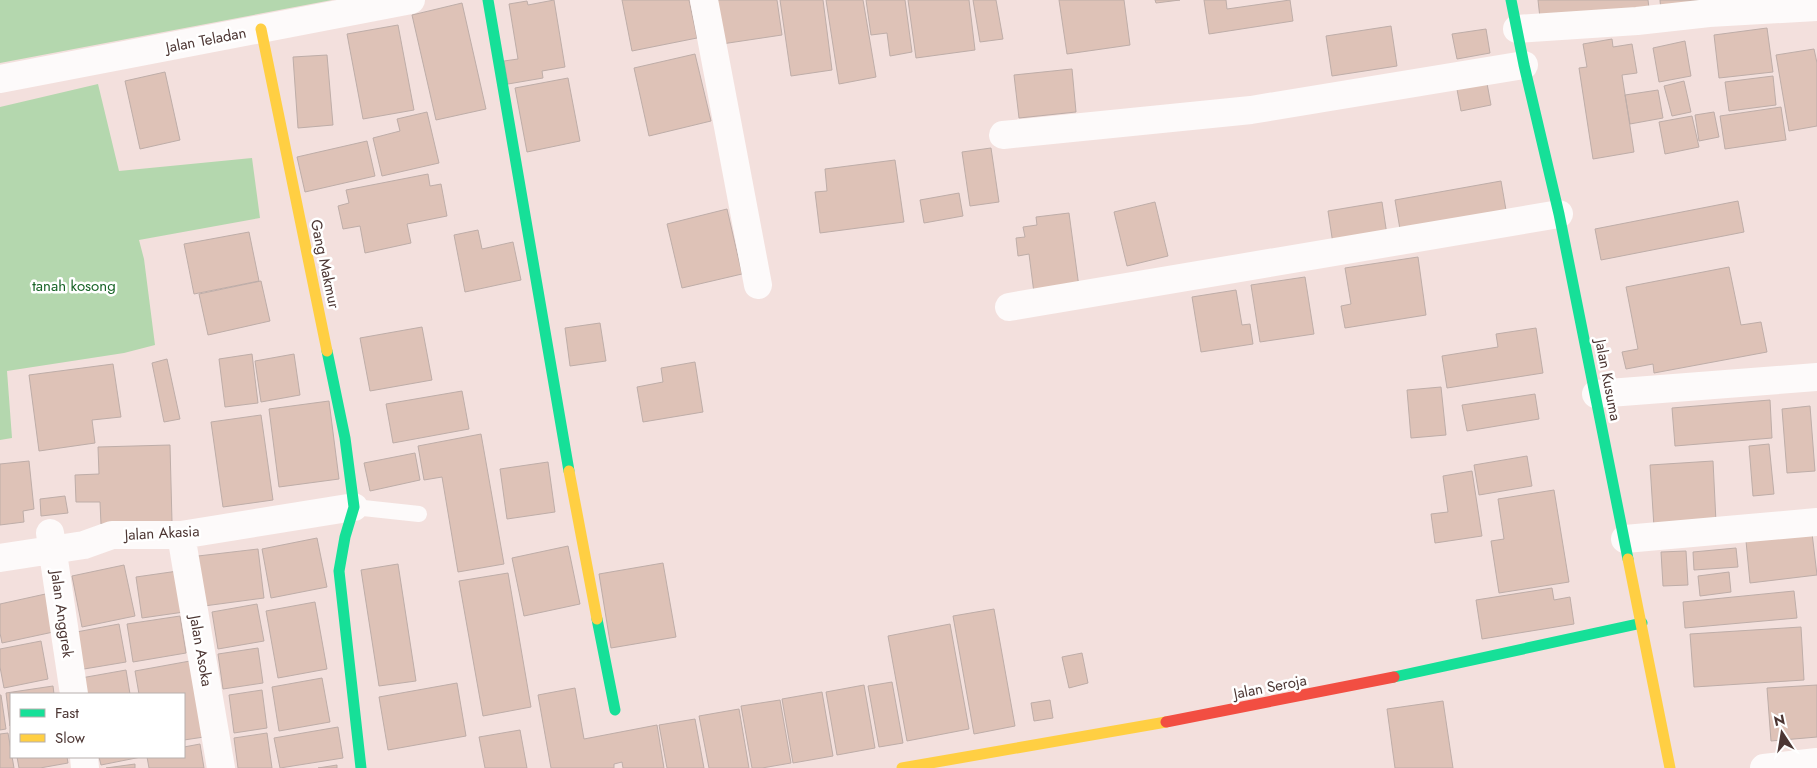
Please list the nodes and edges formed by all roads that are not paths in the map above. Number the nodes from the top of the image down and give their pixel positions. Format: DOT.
graph roads {
  1 [pos="411,0"];
  2 [pos="488,0"];
  3 [pos="704,0"];
  4 [pos="1511,0"];
  5 [pos="1817,7"];
  6 [pos="260,29"];
  7 [pos="1517,29"];
  8 [pos="1524,65"];
  9 [pos="0,79"];
  10 [pos="1003,135"];
  11 [pos="1559,214"];
  12 [pos="758,285"];
  13 [pos="1009,308"];
  14 [pos="1817,377"];
  15 [pos="1596,394"];
  16 [pos="354,506"];
  17 [pos="419,514"];
  18 [pos="1817,522"];
  19 [pos="112,535"];
  20 [pos="180,535"];
  21 [pos="1625,539"];
  22 [pos="0,541"];
  23 [pos="52,541"];
  24 [pos="0,558"];
  25 [pos="1642,623"];
  26 [pos="74,693"];
  27 [pos="615,710"];
  28 [pos="1817,762"];
  29 [pos="220,768"];
  30 [pos="361,768"];
  31 [pos="902,768"];
  32 [pos="907,768"];
  33 [pos="1670,768"];
  34 [pos="1764,768"];
  1 -- 6 [label="street, Jalan Teladan"];
  2 -- 27 [label="street"];
  3 -- 12 [label="street"];
  4 -- 7 [label="street, Jalan Kusuma"];
  5 -- 7 [label="street"];
  6 -- 9 [label="street, Jalan Teladan"];
  6 -- 16 [label="street, Gang Makmur"];
  7 -- 8 [label="street, Jalan Kusuma"];
  8 -- 10 [label="street"];
  8 -- 11 [label="street, Jalan Kusuma"];
  11 -- 13 [label="street"];
  11 -- 15 [label="street, Jalan Kusuma"];
  14 -- 15 [label="street"];
  15 -- 21 [label="street, Jalan Kusuma"];
  16 -- 17 [label="lane"];
  16 -- 20 [label="street, Jalan Akasia"];
  16 -- 30 [label="street"];
  18 -- 21 [label="street"];
  19 -- 20 [label="street, Jalan Akasia"];
  19 -- 23 [label="street, Jalan Akasia"];
  19 -- 23 [label="street, Jalan Akasia"];
  20 -- 29 [label="street, Jalan Asoka"];
  21 -- 25 [label="street, Jalan Kusuma"];
  22 -- 23 [label="street, Jalan Akasia"];
  23 -- 24 [label="street, Jalan Akasia"];
  23 -- 26 [label="street, Jalan Anggrek"];
  25 -- 32 [label="street, Jalan Seroja"];
  25 -- 33 [label="street, Jalan Kusuma"];
  28 -- 34 [label="street"];
  31 -- 32 [label="street, Jalan Seroja"];
}
